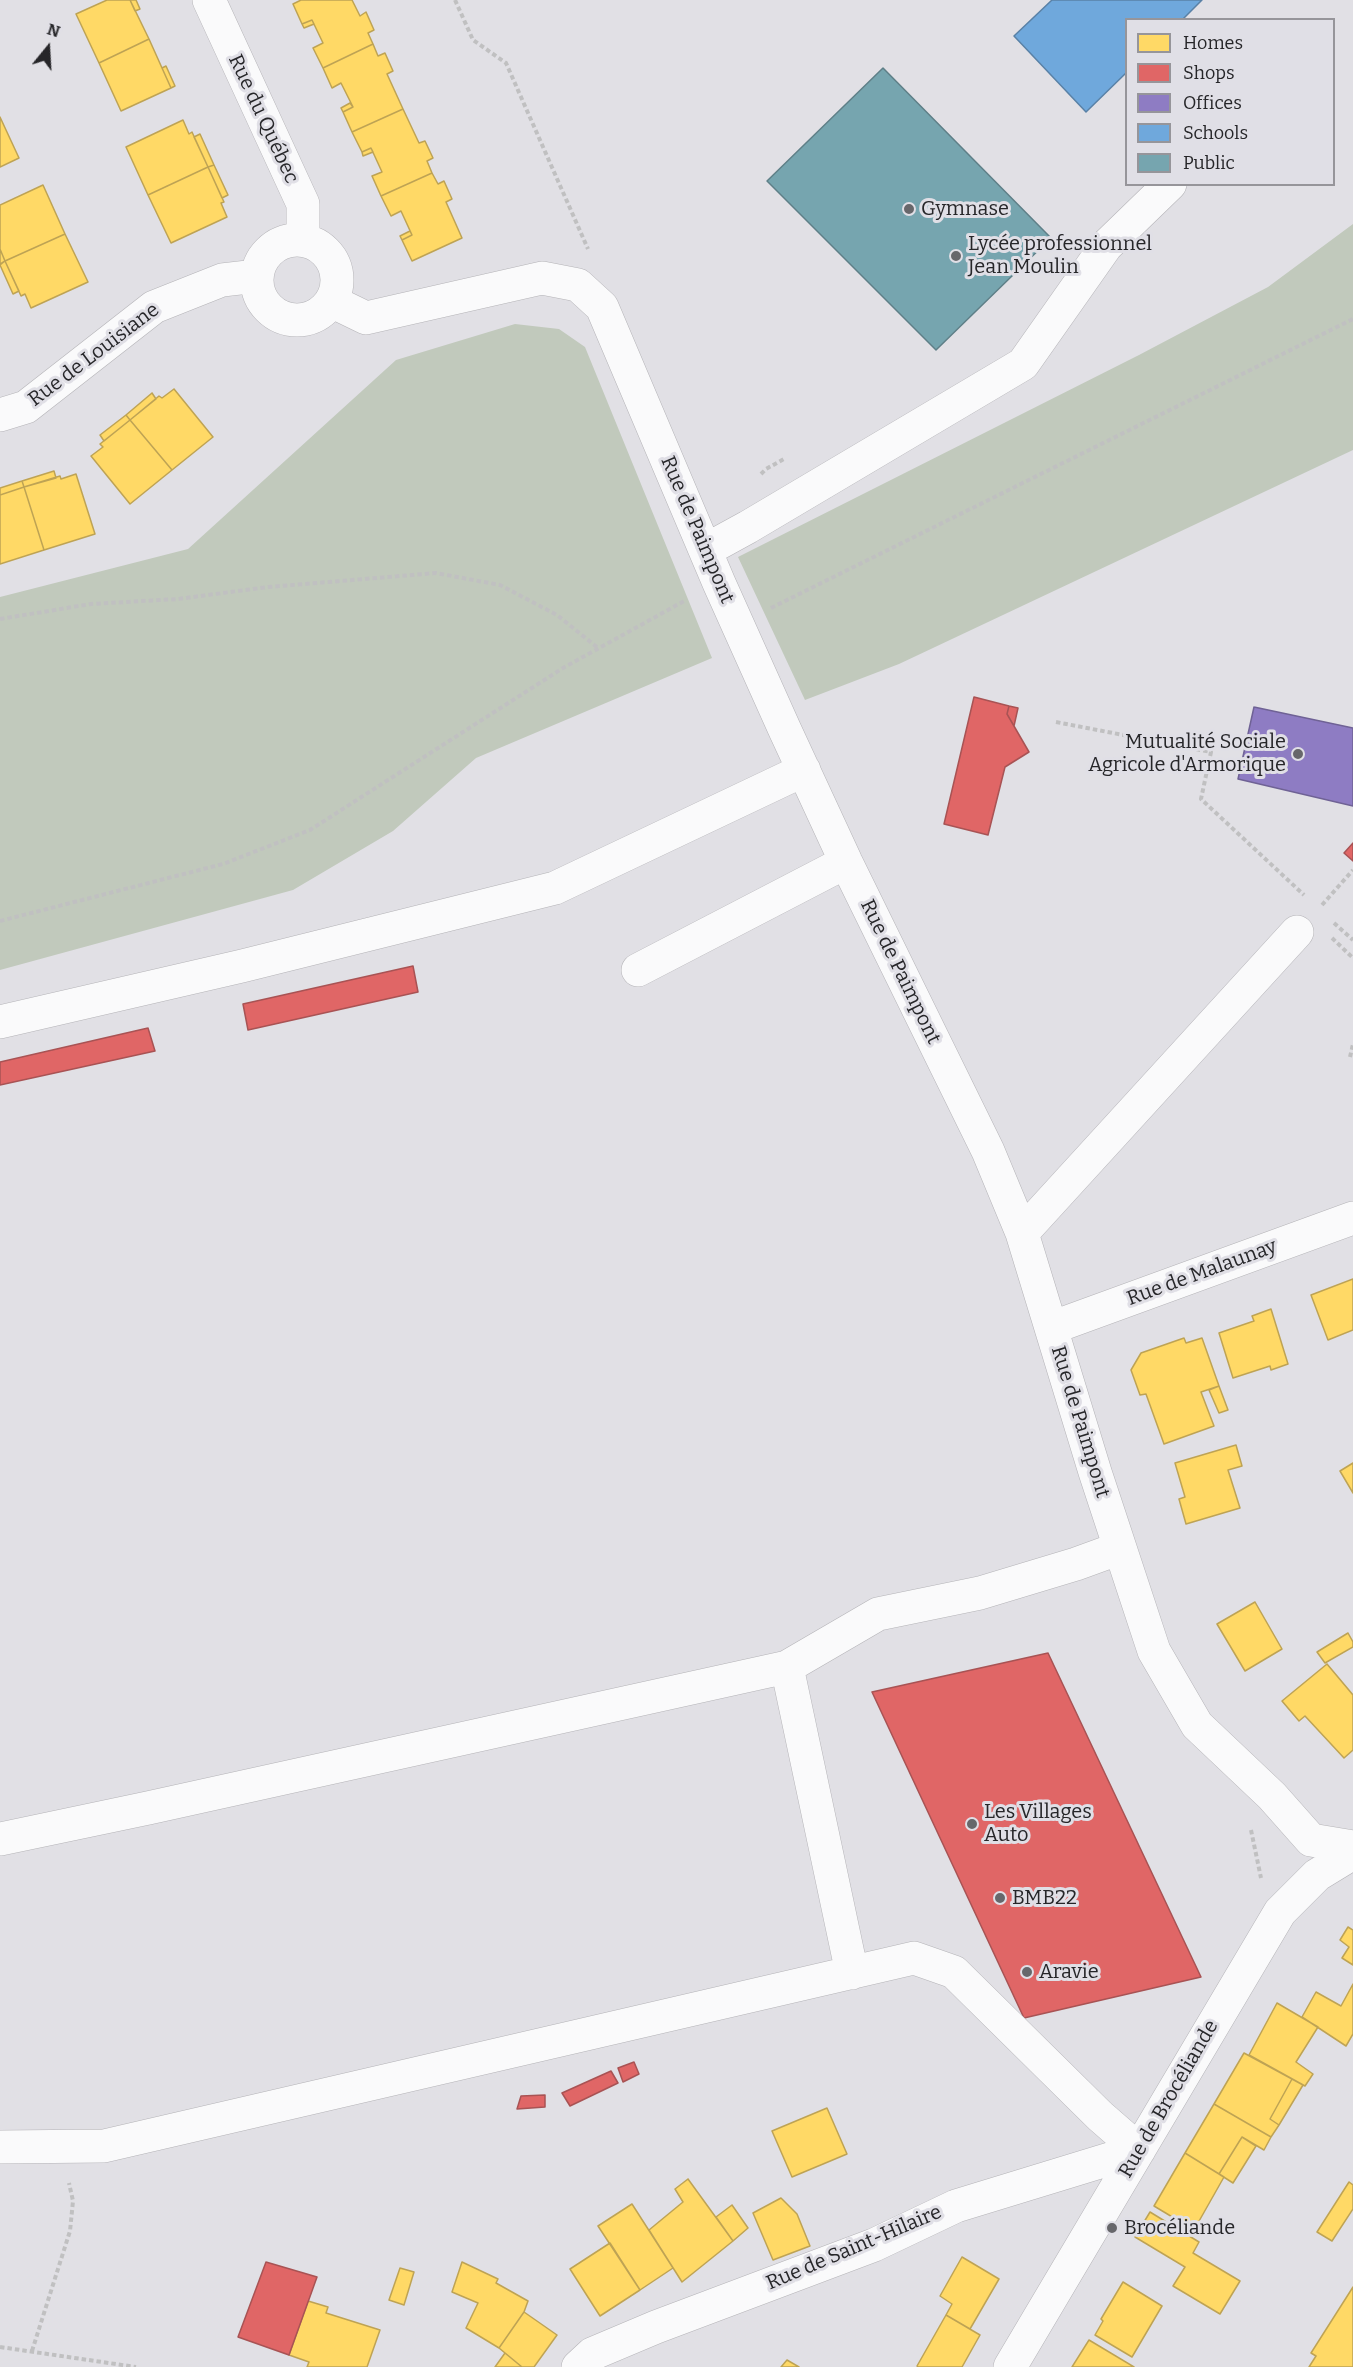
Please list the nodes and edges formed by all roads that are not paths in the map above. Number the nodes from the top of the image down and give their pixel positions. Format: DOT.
graph roads {
  1 [pos="209,0"];
  2 [pos="1168,186"];
  3 [pos="303,240"];
  4 [pos="257,276"];
  5 [pos="331,301"];
  6 [pos="0,415"];
  7 [pos="706,550"];
  8 [pos="804,770"];
  9 [pos="846,862"];
  10 [pos="1308,920"];
  11 [pos="638,970"];
  12 [pos="0,1022"];
  13 [pos="1353,1218"];
  14 [pos="1022,1233"];
  15 [pos="1051,1328"];
  16 [pos="1120,1548"];
  17 [pos="787,1666"];
  18 [pos="0,1839"];
  19 [pos="1353,1847"];
  20 [pos="1353,1853"];
  21 [pos="852,1973"];
  22 [pos="0,2147"];
  23 [pos="1139,2150"];
  24 [pos="578,2367"];
  25 [pos="1010,2367"];
  1 -- 3 [label="street, Rue du Québec"];
  2 -- 7 [label="street"];
  3 -- 4 [label="street"];
  3 -- 5 [label="street"];
  4 -- 5 [label="street"];
  4 -- 6 [label="street, Rue de Louisiane"];
  5 -- 7 [label="street, Rue de Paimpont"];
  7 -- 8 [label="street, Rue de Paimpont"];
  8 -- 9 [label="street, Rue de Paimpont"];
  8 -- 12 [label="street"];
  9 -- 11 [label="street"];
  9 -- 14 [label="street, Rue de Paimpont"];
  10 -- 14 [label="street"];
  13 -- 15 [label="street, Rue de Malaunay"];
  14 -- 15 [label="street, Rue de Paimpont"];
  15 -- 16 [label="street, Rue de Paimpont"];
  16 -- 17 [label="street"];
  16 -- 19 [label="street, Rue de Paimpont"];
  17 -- 18 [label="street"];
  17 -- 21 [label="street"];
  20 -- 23 [label="street, Rue de Brocéliande"];
  21 -- 22 [label="street"];
  21 -- 23 [label="street"];
  23 -- 24 [label="street, Rue de Saint-Hilaire"];
  23 -- 25 [label="street, Rue de Brocéliande"];
}
